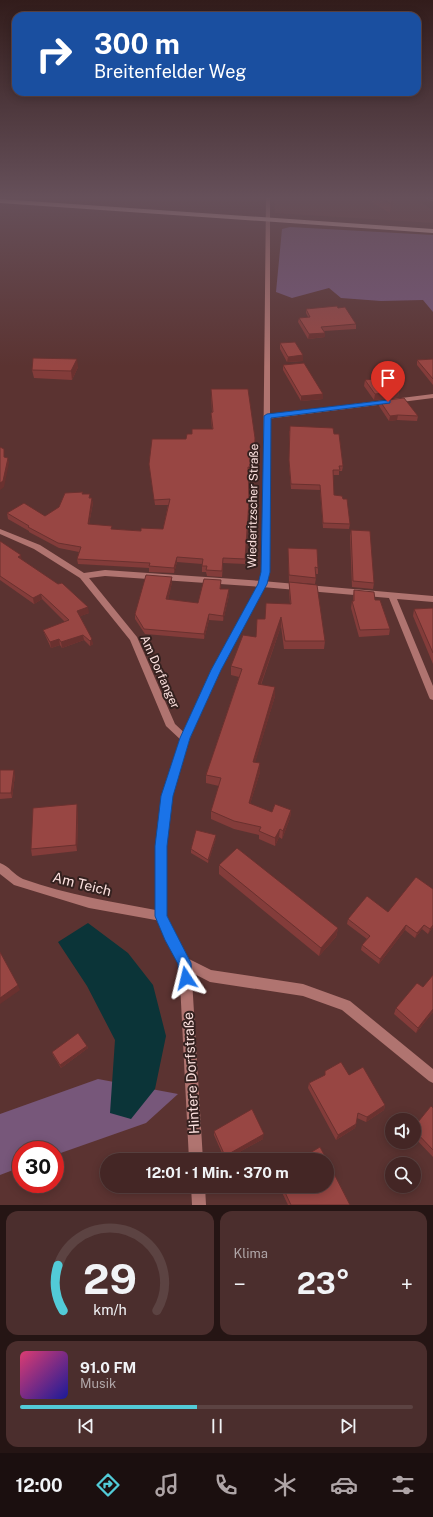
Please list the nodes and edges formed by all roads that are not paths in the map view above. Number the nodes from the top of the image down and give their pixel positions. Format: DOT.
graph roads {
  1 [pos="267,254"];
  2 [pos="433,396"];
  3 [pos="267,416"];
  4 [pos="0,531"];
  5 [pos="83,576"];
  6 [pos="262,584"];
  7 [pos="392,596"];
  8 [pos="433,600"];
  9 [pos="433,697"];
  10 [pos="185,738"];
  11 [pos="0,868"];
  12 [pos="161,916"];
  13 [pos="185,963"];
  14 [pos="433,1077"];
  15 [pos="196,1153"];
  16 [pos="198,1193"];
  17 [pos="199,1205"];
  1 -- 3 [label="street, Wiederitzscher Straße"];
  2 -- 3 [label="street"];
  3 -- 6 [label="street, Wiederitzscher Straße"];
  4 -- 5 [label="street, Am Dorfanger"];
  5 -- 6 [label="street"];
  5 -- 10 [label="street, Am Dorfanger"];
  6 -- 7 [label="street"];
  6 -- 10 [label="street, Wiederitzscher Straße"];
  7 -- 8 [label="street"];
  7 -- 9 [label="street"];
  10 -- 12 [label="street, Wiederitzscher Straße"];
  11 -- 12 [label="street, Am Teich"];
  12 -- 13 [label="street, Wiederitzscher Straße"];
  13 -- 14 [label="street"];
  13 -- 15 [label="street, Hintere Dorfstraße"];
  16 -- 17 [label="street"];
}
